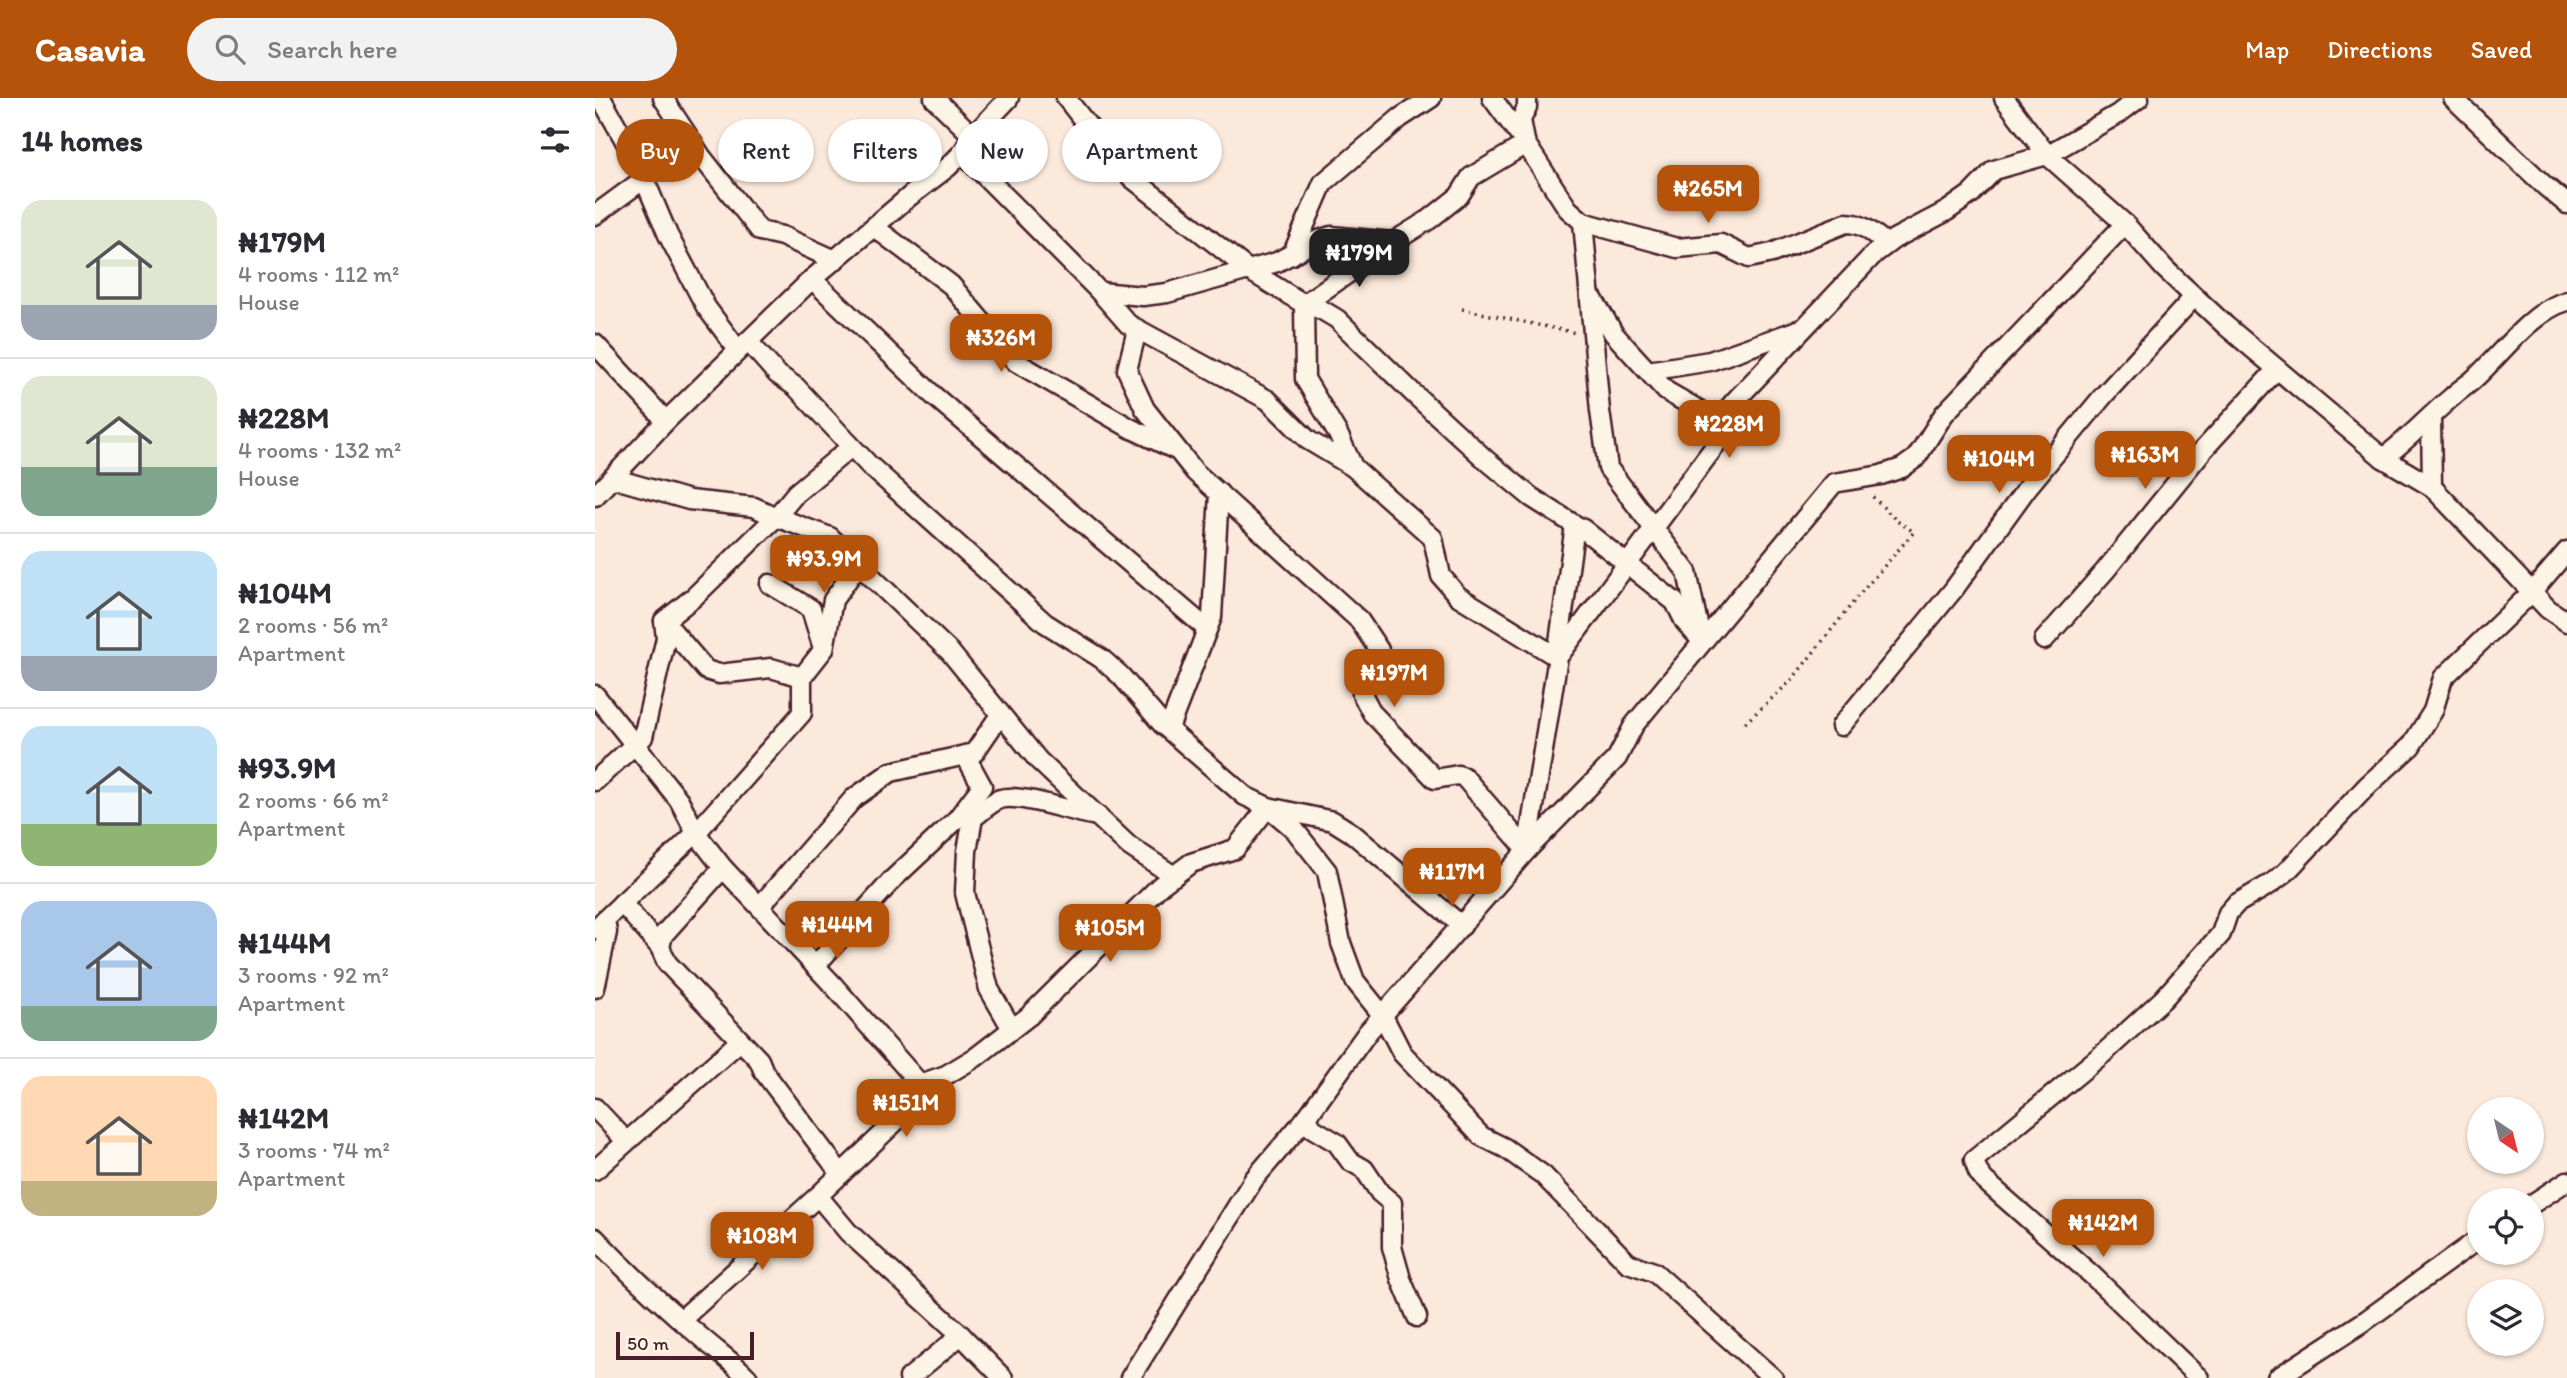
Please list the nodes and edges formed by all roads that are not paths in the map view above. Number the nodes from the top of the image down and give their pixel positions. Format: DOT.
graph roads {
  1 [pos="601,98"];
  2 [pos="663,98"];
  3 [pos="933,98"];
  4 [pos="1009,98"];
  5 [pos="1066,98"];
  6 [pos="1431,98"];
  7 [pos="1492,98"];
  8 [pos="1527,98"];
  9 [pos="2004,98"];
  10 [pos="2139,98"];
  11 [pos="2453,98"];
  12 [pos="989,119"];
  13 [pos="956,120"];
  14 [pos="616,126"];
  15 [pos="1526,144"];
  16 [pos="2047,155"];
  17 [pos="956,159"];
  18 [pos="640,182"];
  19 [pos="645,182"];
  20 [pos="991,182"];
  21 [pos="2567,204"];
  22 [pos="595,215"];
  23 [pos="1583,222"];
  24 [pos="2125,224"];
  25 [pos="874,227"];
  26 [pos="1393,242"];
  27 [pos="1887,244"];
  28 [pos="1292,255"];
  29 [pos="835,260"];
  30 [pos="1251,271"];
  31 [pos="812,279"];
  32 [pos="1100,292"];
  33 [pos="1590,294"];
  34 [pos="2195,297"];
  35 [pos="2567,300"];
  36 [pos="1304,304"];
  37 [pos="1804,328"];
  38 [pos="1137,330"];
  39 [pos="595,344"];
  40 [pos="743,346"];
  41 [pos="2277,369"];
  42 [pos="1648,371"];
  43 [pos="2431,417"];
  44 [pos="666,421"];
  45 [pos="1718,421"];
  46 [pos="851,447"];
  47 [pos="1178,450"];
  48 [pos="2383,458"];
  49 [pos="1353,467"];
  50 [pos="612,478"];
  51 [pos="2433,487"];
  52 [pos="1219,493"];
  53 [pos="595,496"];
  54 [pos="776,517"];
  55 [pos="1575,525"];
  56 [pos="1654,528"];
  57 [pos="2567,551"];
  58 [pos="859,564"];
  59 [pos="1627,565"];
  60 [pos="770,584"];
  61 [pos="2532,592"];
  62 [pos="664,621"];
  63 [pos="2567,622"];
  64 [pos="1207,629"];
  65 [pos="2044,640"];
  66 [pos="1702,641"];
  67 [pos="824,649"];
  68 [pos="802,677"];
  69 [pos="595,695"];
  70 [pos="1000,715"];
  71 [pos="1841,726"];
  72 [pos="1169,728"];
  73 [pos="635,746"];
  74 [pos="965,755"];
  75 [pos="595,781"];
  76 [pos="982,786"];
  77 [pos="1001,799"];
  78 [pos="1268,807"];
  79 [pos="1098,816"];
  80 [pos="696,833"];
  81 [pos="1527,850"];
  82 [pos="723,868"];
  83 [pos="1174,876"];
  84 [pos="622,903"];
  85 [pos="760,906"];
  86 [pos="600,924"];
  87 [pos="1462,926"];
  88 [pos="660,947"];
  89 [pos="815,966"];
  90 [pos="595,988"];
  91 [pos="1383,1016"];
  92 [pos="1012,1028"];
  93 [pos="740,1041"];
  94 [pos="920,1084"];
  95 [pos="595,1108"];
  96 [pos="1307,1117"];
  97 [pos="626,1141"];
  98 [pos="595,1170"];
  99 [pos="841,1174"];
  100 [pos="2567,1181"];
  101 [pos="818,1196"];
  102 [pos="2544,1196"];
  103 [pos="595,1238"];
  104 [pos="2467,1247"];
  105 [pos="1417,1317"];
  106 [pos="681,1320"];
  107 [pos="961,1335"];
  108 [pos="748,1378"];
  109 [pos="909,1378"];
  110 [pos="1003,1378"];
  111 [pos="1130,1378"];
  112 [pos="1773,1378"];
  113 [pos="2199,1378"];
  114 [pos="2277,1378"];
  1 -- 14 [label="street"];
  2 -- 29 [label="street"];
  3 -- 13 [label="street"];
  4 -- 12 [label="street"];
  5 -- 30 [label="street"];
  6 -- 28 [label="street"];
  7 -- 15 [label="street"];
  8 -- 15 [label="street"];
  9 -- 16 [label="street"];
  10 -- 16 [label="street"];
  11 -- 21 [label="street"];
  15 -- 23 [label="street"];
  15 -- 26 [label="street"];
  16 -- 24 [label="street"];
  16 -- 27 [label="street"];
  17 -- 25 [label="street"];
  18 -- 22 [label="street"];
  19 -- 40 [label="street"];
  20 -- 32 [label="street"];
  23 -- 27 [label="street"];
  23 -- 33 [label="street"];
  24 -- 34 [label="street"];
  24 -- 66 [label="street"];
  25 -- 29 [label="street"];
  25 -- 47 [label="street"];
  26 -- 28 [label="street"];
  26 -- 36 [label="street"];
  27 -- 37 [label="street"];
  28 -- 30 [label="street"];
  29 -- 31 [label="street"];
  30 -- 32 [label="street"];
  30 -- 36 [label="street"];
  31 -- 40 [label="street"];
  31 -- 64 [label="street"];
  32 -- 38 [label="street"];
  33 -- 42 [label="street"];
  33 -- 56 [label="street"];
  34 -- 41 [label="street"];
  34 -- 71 [label="street"];
  35 -- 43 [label="street"];
  36 -- 49 [label="street"];
  36 -- 55 [label="street"];
  37 -- 42 [label="street"];
  37 -- 45 [label="street"];
  38 -- 47 [label="street"];
  38 -- 49 [label="street"];
  39 -- 44 [label="street"];
  40 -- 44 [label="street"];
  40 -- 46 [label="street"];
  41 -- 48 [label="street"];
  41 -- 65 [label="street"];
  42 -- 45 [label="street"];
  43 -- 48 [label="street"];
  43 -- 51 [label="street"];
  44 -- 50 [label="street"];
  45 -- 56 [label="street"];
  46 -- 54 [label="street"];
  46 -- 72 [label="street"];
  47 -- 52 [label="street"];
  48 -- 51 [label="street"];
  49 -- 55 [label="street"];
  50 -- 53 [label="street"];
  50 -- 54 [label="street"];
  51 -- 61 [label="street"];
  52 -- 64 [label="street"];
  52 -- 81 [label="street"];
  54 -- 58 [label="street"];
  54 -- 62 [label="street"];
  55 -- 59 [label="street"];
  56 -- 59 [label="street"];
  56 -- 66 [label="street"];
  57 -- 61 [label="street"];
  58 -- 67 [label="street"];
  58 -- 70 [label="street"];
  59 -- 66 [label="street"];
  59 -- 81 [label="street"];
  60 -- 67 [label="street"];
  61 -- 63 [label="street"];
  61 -- 113 [label="street"];
  62 -- 68 [label="street"];
  62 -- 73 [label="street"];
  64 -- 72 [label="street"];
  66 -- 81 [label="street"];
  67 -- 68 [label="street"];
  68 -- 80 [label="street"];
  69 -- 73 [label="street"];
  70 -- 74 [label="street"];
  70 -- 79 [label="street"];
  72 -- 78 [label="street"];
  73 -- 75 [label="street"];
  73 -- 80 [label="street"];
  74 -- 76 [label="street"];
  74 -- 85 [label="street"];
  76 -- 77 [label="street"];
  76 -- 89 [label="street"];
  77 -- 79 [label="street"];
  77 -- 92 [label="street"];
  78 -- 83 [label="street"];
  78 -- 87 [label="street"];
  78 -- 91 [label="street"];
  79 -- 83 [label="street"];
  80 -- 82 [label="street"];
  80 -- 84 [label="street"];
  81 -- 87 [label="street"];
  82 -- 85 [label="street"];
  82 -- 88 [label="street"];
  83 -- 92 [label="street"];
  84 -- 86 [label="street"];
  84 -- 88 [label="street"];
  85 -- 89 [label="street"];
  86 -- 90 [label="street"];
  87 -- 91 [label="street"];
  88 -- 93 [label="street"];
  89 -- 94 [label="street"];
  91 -- 96 [label="street"];
  91 -- 112 [label="street"];
  92 -- 94 [label="street"];
  93 -- 97 [label="street"];
  93 -- 99 [label="street"];
  94 -- 99 [label="street"];
  95 -- 97 [label="street"];
  96 -- 105 [label="street"];
  96 -- 111 [label="street"];
  97 -- 98 [label="street"];
  99 -- 101 [label="street"];
  100 -- 102 [label="street"];
  101 -- 106 [label="street"];
  101 -- 107 [label="street"];
  103 -- 106 [label="street"];
  104 -- 114 [label="street"];
  106 -- 108 [label="street"];
  107 -- 109 [label="street"];
  107 -- 110 [label="street"];
}
